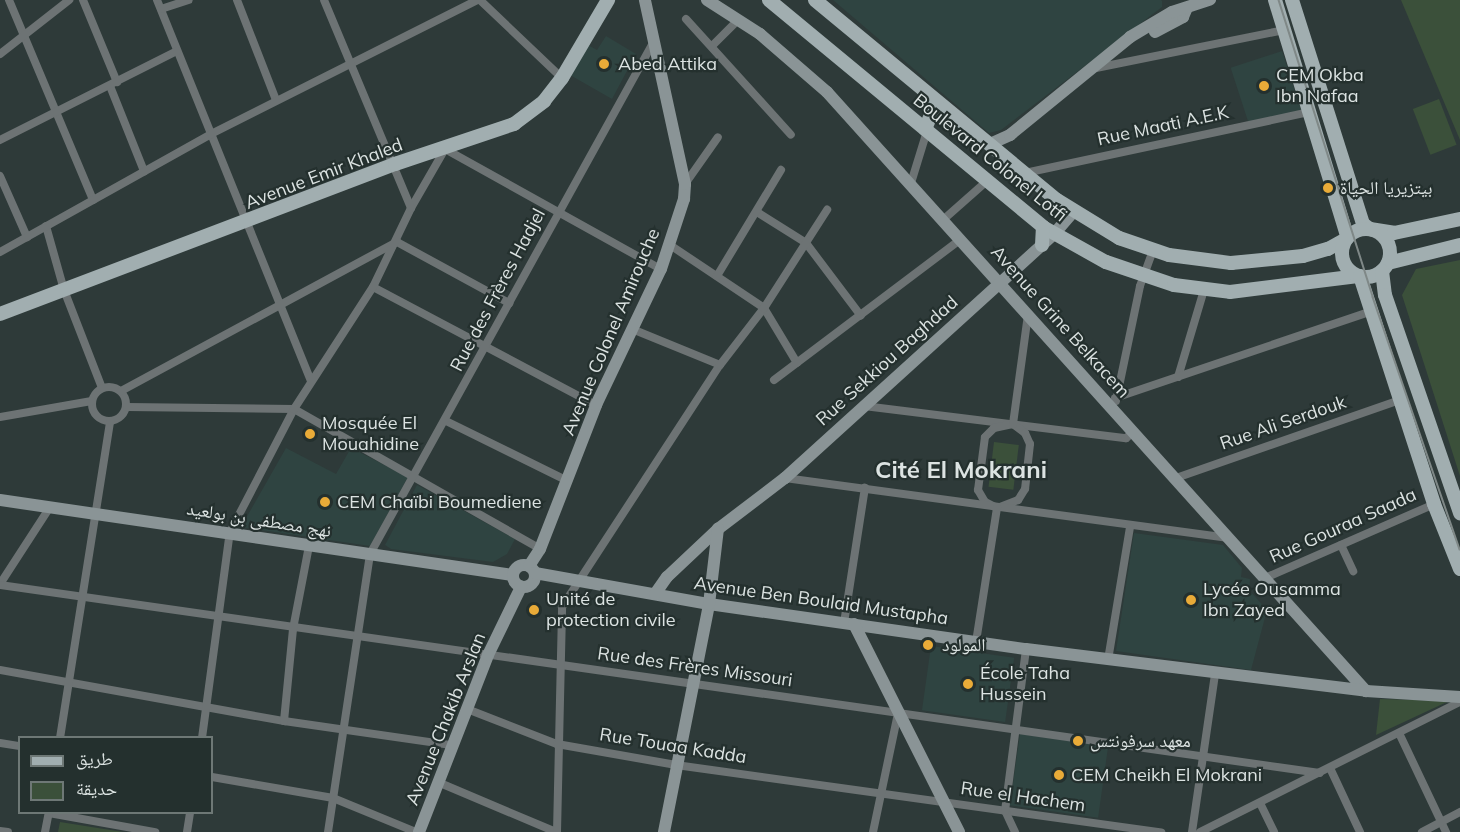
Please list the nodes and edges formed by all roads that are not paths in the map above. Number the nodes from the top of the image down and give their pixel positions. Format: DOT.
graph roads {
  1 [pos="9,0"];
  2 [pos="69,0"];
  3 [pos="83,0"];
  4 [pos="158,0"];
  5 [pos="189,0"];
  6 [pos="237,0"];
  7 [pos="324,0"];
  8 [pos="479,0"];
  9 [pos="608,0"];
  10 [pos="645,0"];
  11 [pos="707,0"];
  12 [pos="769,0"];
  13 [pos="815,0"];
  14 [pos="1210,0"];
  15 [pos="1275,0"];
  16 [pos="1292,0"];
  17 [pos="1185,6"];
  18 [pos="161,9"];
  19 [pos="686,20"];
  20 [pos="738,20"];
  21 [pos="1285,30"];
  22 [pos="22,33"];
  23 [pos="654,40"];
  24 [pos="712,46"];
  25 [pos="177,51"];
  26 [pos="0,54"];
  27 [pos="350,64"];
  28 [pos="1096,68"];
  29 [pos="562,78"];
  30 [pos="113,84"];
  31 [pos="931,97"];
  32 [pos="276,100"];
  33 [pos="946,109"];
  34 [pos="58,111"];
  35 [pos="1309,112"];
  36 [pos="912,118"];
  37 [pos="926,130"];
  38 [pos="211,134"];
  39 [pos="791,135"];
  40 [pos="718,137"];
  41 [pos="0,140"];
  42 [pos="995,148"];
  43 [pos="445,149"];
  44 [pos="395,164"];
  45 [pos="781,170"];
  46 [pos="144,171"];
  47 [pos="1024,173"];
  48 [pos="0,176"];
  49 [pos="987,181"];
  50 [pos="911,183"];
  51 [pos="685,184"];
  52 [pos="93,200"];
  53 [pos="411,208"];
  54 [pos="827,210"];
  55 [pos="757,212"];
  56 [pos="1073,212"];
  57 [pos="558,213"];
  58 [pos="944,219"];
  59 [pos="1460,219"];
  60 [pos="248,223"];
  61 [pos="46,226"];
  62 [pos="1370,229"];
  63 [pos="1049,231"];
  64 [pos="27,237"];
  65 [pos="1346,237"];
  66 [pos="960,240"];
  67 [pos="397,242"];
  68 [pos="806,243"];
  69 [pos="1042,245"];
  70 [pos="1460,245"];
  71 [pos="670,246"];
  72 [pos="1153,251"];
  73 [pos="0,252"];
  74 [pos="1385,267"];
  75 [pos="661,269"];
  76 [pos="717,276"];
  77 [pos="1359,276"];
  78 [pos="1143,277"];
  79 [pos="1000,282"];
  80 [pos="373,286"];
  81 [pos="64,290"];
  82 [pos="1204,290"];
  83 [pos="281,303"];
  84 [pos="509,303"];
  85 [pos="764,308"];
  86 [pos="1372,311"];
  87 [pos="0,314"];
  88 [pos="1028,314"];
  89 [pos="861,316"];
  90 [pos="632,329"];
  91 [pos="486,348"];
  92 [pos="797,363"];
  93 [pos="720,365"];
  94 [pos="1178,377"];
  95 [pos="774,380"];
  96 [pos="312,381"];
  97 [pos="1117,385"];
  98 [pos="102,388"];
  99 [pos="1096,389"];
  100 [pos="121,391"];
  101 [pos="1115,398"];
  102 [pos="1400,400"];
  103 [pos="92,401"];
  104 [pos="596,405"];
  105 [pos="864,406"];
  106 [pos="126,408"];
  107 [pos="294,409"];
  108 [pos="1120,414"];
  109 [pos="0,417"];
  110 [pos="113,421"];
  111 [pos="446,421"];
  112 [pos="1012,424"];
  113 [pos="1134,432"];
  114 [pos="414,476"];
  115 [pos="785,478"];
  116 [pos="1176,478"];
  117 [pos="568,480"];
  118 [pos="865,488"];
  119 [pos="0,500"];
  120 [pos="1434,504"];
  121 [pos="50,507"];
  122 [pos="998,508"];
  123 [pos="1460,513"];
  124 [pos="95,515"];
  125 [pos="1130,527"];
  126 [pos="718,530"];
  127 [pos="230,532"];
  128 [pos="1227,538"];
  129 [pos="1341,545"];
  130 [pos="309,546"];
  131 [pos="540,549"];
  132 [pos="370,554"];
  133 [pos="1460,569"];
  134 [pos="1353,571"];
  135 [pos="513,575"];
  136 [pos="529,577"];
  137 [pos="1265,578"];
  138 [pos="578,582"];
  139 [pos="0,584"];
  140 [pos="655,594"];
  141 [pos="84,596"];
  142 [pos="709,604"];
  143 [pos="218,615"];
  144 [pos="849,623"];
  145 [pos="293,629"];
  146 [pos="358,636"];
  147 [pos="976,642"];
  148 [pos="1026,649"];
  149 [pos="488,655"];
  150 [pos="1108,660"];
  151 [pos="559,663"];
  152 [pos="0,670"];
  153 [pos="1215,674"];
  154 [pos="67,681"];
  155 [pos="693,684"];
  156 [pos="1366,691"];
  157 [pos="1460,697"];
  158 [pos="1460,702"];
  159 [pos="206,708"];
  160 [pos="467,709"];
  161 [pos="898,713"];
  162 [pos="284,721"];
  163 [pos="344,729"];
  164 [pos="1015,730"];
  165 [pos="1399,733"];
  166 [pos="60,736"];
  167 [pos="202,736"];
  168 [pos="0,743"];
  169 [pos="557,744"];
  170 [pos="452,745"];
  171 [pos="18,746"];
  172 [pos="1203,755"];
  173 [pos="676,765"];
  174 [pos="1330,768"];
  175 [pos="1320,772"];
  176 [pos="213,777"];
  177 [pos="440,783"];
  178 [pos="880,794"];
  179 [pos="333,798"];
  180 [pos="945,803"];
  181 [pos="1260,803"];
  182 [pos="1005,811"];
  183 [pos="1460,812"];
  184 [pos="49,814"];
  185 [pos="55,814"];
  186 [pos="190,814"];
  187 [pos="1441,822"];
  188 [pos="0,831"];
  189 [pos="8,832"];
  190 [pos="45,832"];
  191 [pos="155,832"];
  192 [pos="187,832"];
  193 [pos="328,832"];
  194 [pos="418,832"];
  195 [pos="556,832"];
  196 [pos="664,832"];
  197 [pos="873,832"];
  198 [pos="959,832"];
  199 [pos="1015,832"];
  200 [pos="1161,832"];
  201 [pos="1192,832"];
  202 [pos="1200,832"];
  203 [pos="1274,832"];
  204 [pos="1360,832"];
  205 [pos="1422,832"];
  206 [pos="1446,832"];
  1 -- 22 [label="street"];
  2 -- 22 [label="street"];
  3 -- 30 [label="street"];
  4 -- 18 [label="street"];
  5 -- 18 [label="street"];
  6 -- 32 [label="street"];
  7 -- 27 [label="street"];
  8 -- 27 [label="street"];
  8 -- 29 [label="street"];
  9 -- 29 [label="main road, Avenue Emir Khaled"];
  10 -- 23 [label="main road, Avenue Colonel Amirouche"];
  11 -- 20 [label="main road, Avenue Grine Belkacem"];
  12 -- 36 [label="main road, Boulevard Colonel Lotfi"];
  13 -- 31 [label="main road, Boulevard Colonel Lotfi"];
  14 -- 17 [label="main road"];
  15 -- 21 [label="main road"];
  16 -- 62 [label="main road"];
  17 -- 28 [label="main road"];
  18 -- 25 [label="street"];
  19 -- 24 [label="street"];
  20 -- 24 [label="street"];
  20 -- 50 [label="main road, Avenue Grine Belkacem"];
  21 -- 28 [label="street"];
  21 -- 35 [label="main road"];
  22 -- 26 [label="street"];
  22 -- 34 [label="street"];
  23 -- 51 [label="main road, Avenue Colonel Amirouche"];
  23 -- 57 [label="street, Rue des Frères Hadjel"];
  24 -- 39 [label="street"];
  25 -- 30 [label="street"];
  25 -- 38 [label="street"];
  27 -- 32 [label="street"];
  27 -- 44 [label="street"];
  28 -- 42 [label="main road"];
  29 -- 43 [label="main road, Avenue Emir Khaled"];
  30 -- 34 [label="street"];
  30 -- 46 [label="street"];
  31 -- 33 [label="main road, Boulevard Colonel Lotfi"];
  31 -- 36 [label="main road"];
  32 -- 38 [label="street"];
  33 -- 37 [label="main road"];
  33 -- 42 [label="main road, Boulevard Colonel Lotfi"];
  34 -- 41 [label="street"];
  34 -- 52 [label="street"];
  35 -- 47 [label="street, Rue Maati A.E.K"];
  35 -- 65 [label="main road"];
  36 -- 37 [label="main road, Boulevard Colonel Lotfi"];
  37 -- 49 [label="main road, Boulevard Colonel Lotfi"];
  37 -- 50 [label="street"];
  38 -- 46 [label="street"];
  38 -- 60 [label="street"];
  40 -- 51 [label="street"];
  42 -- 47 [label="main road, Boulevard Colonel Lotfi"];
  43 -- 44 [label="main road, Avenue Emir Khaled"];
  43 -- 53 [label="street"];
  43 -- 57 [label="street"];
  44 -- 53 [label="street"];
  44 -- 60 [label="main road, Avenue Emir Khaled"];
  45 -- 55 [label="street"];
  46 -- 52 [label="street"];
  47 -- 56 [label="main road, Boulevard Colonel Lotfi"];
  48 -- 64 [label="street"];
  49 -- 58 [label="street"];
  49 -- 63 [label="main road, Boulevard Colonel Lotfi"];
  50 -- 58 [label="main road, Avenue Grine Belkacem"];
  51 -- 71 [label="main road, Avenue Colonel Amirouche"];
  52 -- 61 [label="street"];
  53 -- 67 [label="street"];
  54 -- 68 [label="street"];
  55 -- 68 [label="street"];
  55 -- 76 [label="street"];
  56 -- 63 [label="main road"];
  56 -- 72 [label="main road, Boulevard Colonel Lotfi"];
  57 -- 75 [label="street"];
  57 -- 84 [label="street, Rue des Frères Hadjel"];
  58 -- 66 [label="main road, Avenue Grine Belkacem"];
  59 -- 62 [label="main road"];
  60 -- 81 [label="main road, Avenue Emir Khaled"];
  60 -- 83 [label="street"];
  61 -- 64 [label="street"];
  61 -- 81 [label="street"];
  62 -- 65 [label="main road"];
  62 -- 74 [label="main road"];
  63 -- 69 [label="main road"];
  63 -- 78 [label="main road, Boulevard Colonel Lotfi"];
  64 -- 73 [label="street"];
  65 -- 72 [label="main road, Boulevard Colonel Lotfi"];
  65 -- 77 [label="main road"];
  66 -- 79 [label="main road, Avenue Grine Belkacem"];
  66 -- 89 [label="street"];
  67 -- 80 [label="street"];
  67 -- 83 [label="street"];
  67 -- 84 [label="street"];
  68 -- 85 [label="street"];
  68 -- 89 [label="street"];
  69 -- 79 [label="main road, Rue Sekkiou Baghdad"];
  70 -- 74 [label="main road"];
  71 -- 75 [label="main road, Avenue Colonel Amirouche"];
  71 -- 76 [label="street"];
  72 -- 78 [label="street"];
  74 -- 77 [label="main road"];
  74 -- 123 [label="main road"];
  75 -- 90 [label="main road, Avenue Colonel Amirouche"];
  76 -- 85 [label="street"];
  77 -- 82 [label="main road, Boulevard Colonel Lotfi"];
  77 -- 86 [label="main road"];
  78 -- 82 [label="main road, Boulevard Colonel Lotfi"];
  78 -- 97 [label="street"];
  79 -- 88 [label="main road, Avenue Grine Belkacem"];
  79 -- 105 [label="main road, Rue Sekkiou Baghdad"];
  80 -- 91 [label="street"];
  80 -- 96 [label="street"];
  81 -- 87 [label="main road, Avenue Emir Khaled"];
  81 -- 98 [label="street"];
  82 -- 94 [label="street"];
  83 -- 96 [label="street"];
  83 -- 100 [label="street"];
  84 -- 91 [label="street, Rue des Frères Hadjel"];
  85 -- 92 [label="street"];
  85 -- 93 [label="street"];
  86 -- 94 [label="street"];
  86 -- 102 [label="main road"];
  88 -- 99 [label="main road, Avenue Grine Belkacem"];
  88 -- 112 [label="street"];
  89 -- 92 [label="street"];
  90 -- 93 [label="street"];
  90 -- 104 [label="main road, Avenue Colonel Amirouche"];
  91 -- 104 [label="street"];
  91 -- 111 [label="street, Rue des Frères Hadjel"];
  92 -- 95 [label="street"];
  93 -- 138 [label="street"];
  94 -- 101 [label="street"];
  96 -- 107 [label="street"];
  97 -- 99 [label="street"];
  97 -- 101 [label="street"];
  98 -- 100 [label="street"];
  98 -- 103 [label="street"];
  99 -- 108 [label="main road, Avenue Grine Belkacem"];
  100 -- 106 [label="street"];
  101 -- 108 [label="street"];
  102 -- 116 [label="street, Rue Ali Serdouk"];
  102 -- 120 [label="main road"];
  103 -- 109 [label="street"];
  103 -- 110 [label="street"];
  104 -- 117 [label="main road, Avenue Colonel Amirouche"];
  105 -- 112 [label="street"];
  105 -- 115 [label="main road, Rue Sekkiou Baghdad"];
  106 -- 107 [label="street"];
  106 -- 110 [label="street"];
  107 -- 114 [label="street"];
  107 -- 127 [label="street"];
  108 -- 113 [label="main road, Avenue Grine Belkacem"];
  110 -- 124 [label="street"];
  111 -- 114 [label="street, Rue des Frères Hadjel"];
  111 -- 117 [label="street"];
  112 -- 113 [label="street"];
  112 -- 122 [label="street"];
  112 -- 122 [label="street"];
  113 -- 116 [label="main road, Avenue Grine Belkacem"];
  114 -- 131 [label="street"];
  114 -- 132 [label="street, Rue des Frères Hadjel"];
  115 -- 118 [label="street"];
  115 -- 126 [label="main road, Rue Sekkiou Baghdad"];
  116 -- 128 [label="main road, Avenue Grine Belkacem"];
  117 -- 131 [label="main road, Avenue Colonel Amirouche"];
  118 -- 122 [label="street"];
  118 -- 144 [label="street"];
  119 -- 121 [label="main road, نهج مصطفى بن بولعيد"];
  120 -- 129 [label="street, Rue Gouraa Saada"];
  120 -- 133 [label="main road"];
  121 -- 124 [label="main road, نهج مصطفى بن بولعيد"];
  121 -- 139 [label="street"];
  122 -- 125 [label="street"];
  122 -- 147 [label="street"];
  124 -- 127 [label="main road, نهج مصطفى بن بولعيد"];
  124 -- 141 [label="street"];
  125 -- 128 [label="street"];
  125 -- 150 [label="street"];
  126 -- 140 [label="main road, Rue Sekkiou Baghdad"];
  126 -- 142 [label="main road"];
  127 -- 130 [label="main road, نهج مصطفى بن بولعيد"];
  127 -- 143 [label="street"];
  128 -- 137 [label="main road, Avenue Grine Belkacem"];
  129 -- 134 [label="street"];
  129 -- 137 [label="street, Rue Gouraa Saada"];
  130 -- 132 [label="main road, نهج مصطفى بن بولعيد"];
  130 -- 145 [label="street"];
  131 -- 136 [label="main road, Avenue Colonel Amirouche"];
  132 -- 135 [label="main road, نهج مصطفى بن بولعيد"];
  132 -- 146 [label="street"];
  135 -- 136 [label="main road"];
  135 -- 136 [label="main road"];
  136 -- 138 [label="main road, Avenue Ben Boulaid Mustapha"];
  136 -- 149 [label="main road, Avenue Chakib Arslan"];
  137 -- 156 [label="main road, Avenue Grine Belkacem"];
  138 -- 140 [label="main road, Avenue Ben Boulaid Mustapha"];
  138 -- 151 [label="street"];
  139 -- 141 [label="street, Rue des Frères Missouri"];
  140 -- 142 [label="main road, Avenue Ben Boulaid Mustapha"];
  141 -- 143 [label="street, Rue des Frères Missouri"];
  141 -- 154 [label="street"];
  142 -- 144 [label="main road, Avenue Ben Boulaid Mustapha"];
  142 -- 155 [label="main road"];
  143 -- 145 [label="street, Rue des Frères Missouri"];
  143 -- 159 [label="street"];
  144 -- 147 [label="main road, Avenue Ben Boulaid Mustapha"];
  144 -- 161 [label="main road"];
  145 -- 146 [label="street, Rue des Frères Missouri"];
  145 -- 162 [label="street"];
  146 -- 149 [label="street, Rue des Frères Missouri"];
  146 -- 163 [label="street"];
  147 -- 148 [label="main road, Avenue Ben Boulaid Mustapha"];
  148 -- 150 [label="main road, Avenue Ben Boulaid Mustapha"];
  148 -- 164 [label="street"];
  149 -- 151 [label="street, Rue des Frères Missouri"];
  149 -- 160 [label="main road, Avenue Chakib Arslan"];
  150 -- 153 [label="main road, Avenue Ben Boulaid Mustapha"];
  151 -- 155 [label="street, Rue des Frères Missouri"];
  151 -- 169 [label="street"];
  152 -- 154 [label="street"];
  153 -- 156 [label="main road, Avenue Ben Boulaid Mustapha"];
  153 -- 172 [label="street"];
  154 -- 159 [label="street"];
  154 -- 166 [label="street"];
  155 -- 161 [label="street, Rue des Frères Missouri"];
  155 -- 173 [label="main road"];
  156 -- 157 [label="main road, Avenue Ben Boulaid Mustapha"];
  158 -- 165 [label="street"];
  159 -- 162 [label="street"];
  159 -- 167 [label="street"];
  160 -- 169 [label="street, Rue Touaa Kadda"];
  160 -- 170 [label="main road, Avenue Chakib Arslan"];
  161 -- 164 [label="street, Rue des Frères Missouri"];
  161 -- 178 [label="street"];
  161 -- 180 [label="main road"];
  162 -- 163 [label="street"];
  163 -- 170 [label="street"];
  163 -- 179 [label="street"];
  164 -- 172 [label="street, Rue des Frères Missouri"];
  164 -- 182 [label="street"];
  165 -- 174 [label="street"];
  165 -- 187 [label="street"];
  168 -- 171 [label="street"];
  169 -- 173 [label="street, Rue Touaa Kadda"];
  169 -- 195 [label="street"];
  170 -- 177 [label="main road, Avenue Chakib Arslan"];
  172 -- 175 [label="street, Rue des Frères Missouri"];
  172 -- 201 [label="street"];
  173 -- 178 [label="street, Rue Touaa Kadda"];
  173 -- 196 [label="main road"];
  174 -- 175 [label="street"];
  174 -- 204 [label="street"];
  175 -- 181 [label="street"];
  176 -- 179 [label="street"];
  177 -- 194 [label="main road, Avenue Chakib Arslan"];
  177 -- 195 [label="street"];
  178 -- 180 [label="street, Rue el Hachem"];
  178 -- 197 [label="street"];
  179 -- 193 [label="street"];
  179 -- 194 [label="street"];
  180 -- 182 [label="street, Rue el Hachem"];
  180 -- 198 [label="main road"];
  181 -- 202 [label="street"];
  181 -- 203 [label="street"];
  182 -- 199 [label="street"];
  182 -- 200 [label="street, Rue el Hachem"];
  183 -- 187 [label="street"];
  184 -- 190 [label="street"];
  185 -- 191 [label="street"];
  186 -- 192 [label="street"];
  187 -- 205 [label="street"];
  187 -- 206 [label="street"];
  188 -- 189 [label="street"];
}
